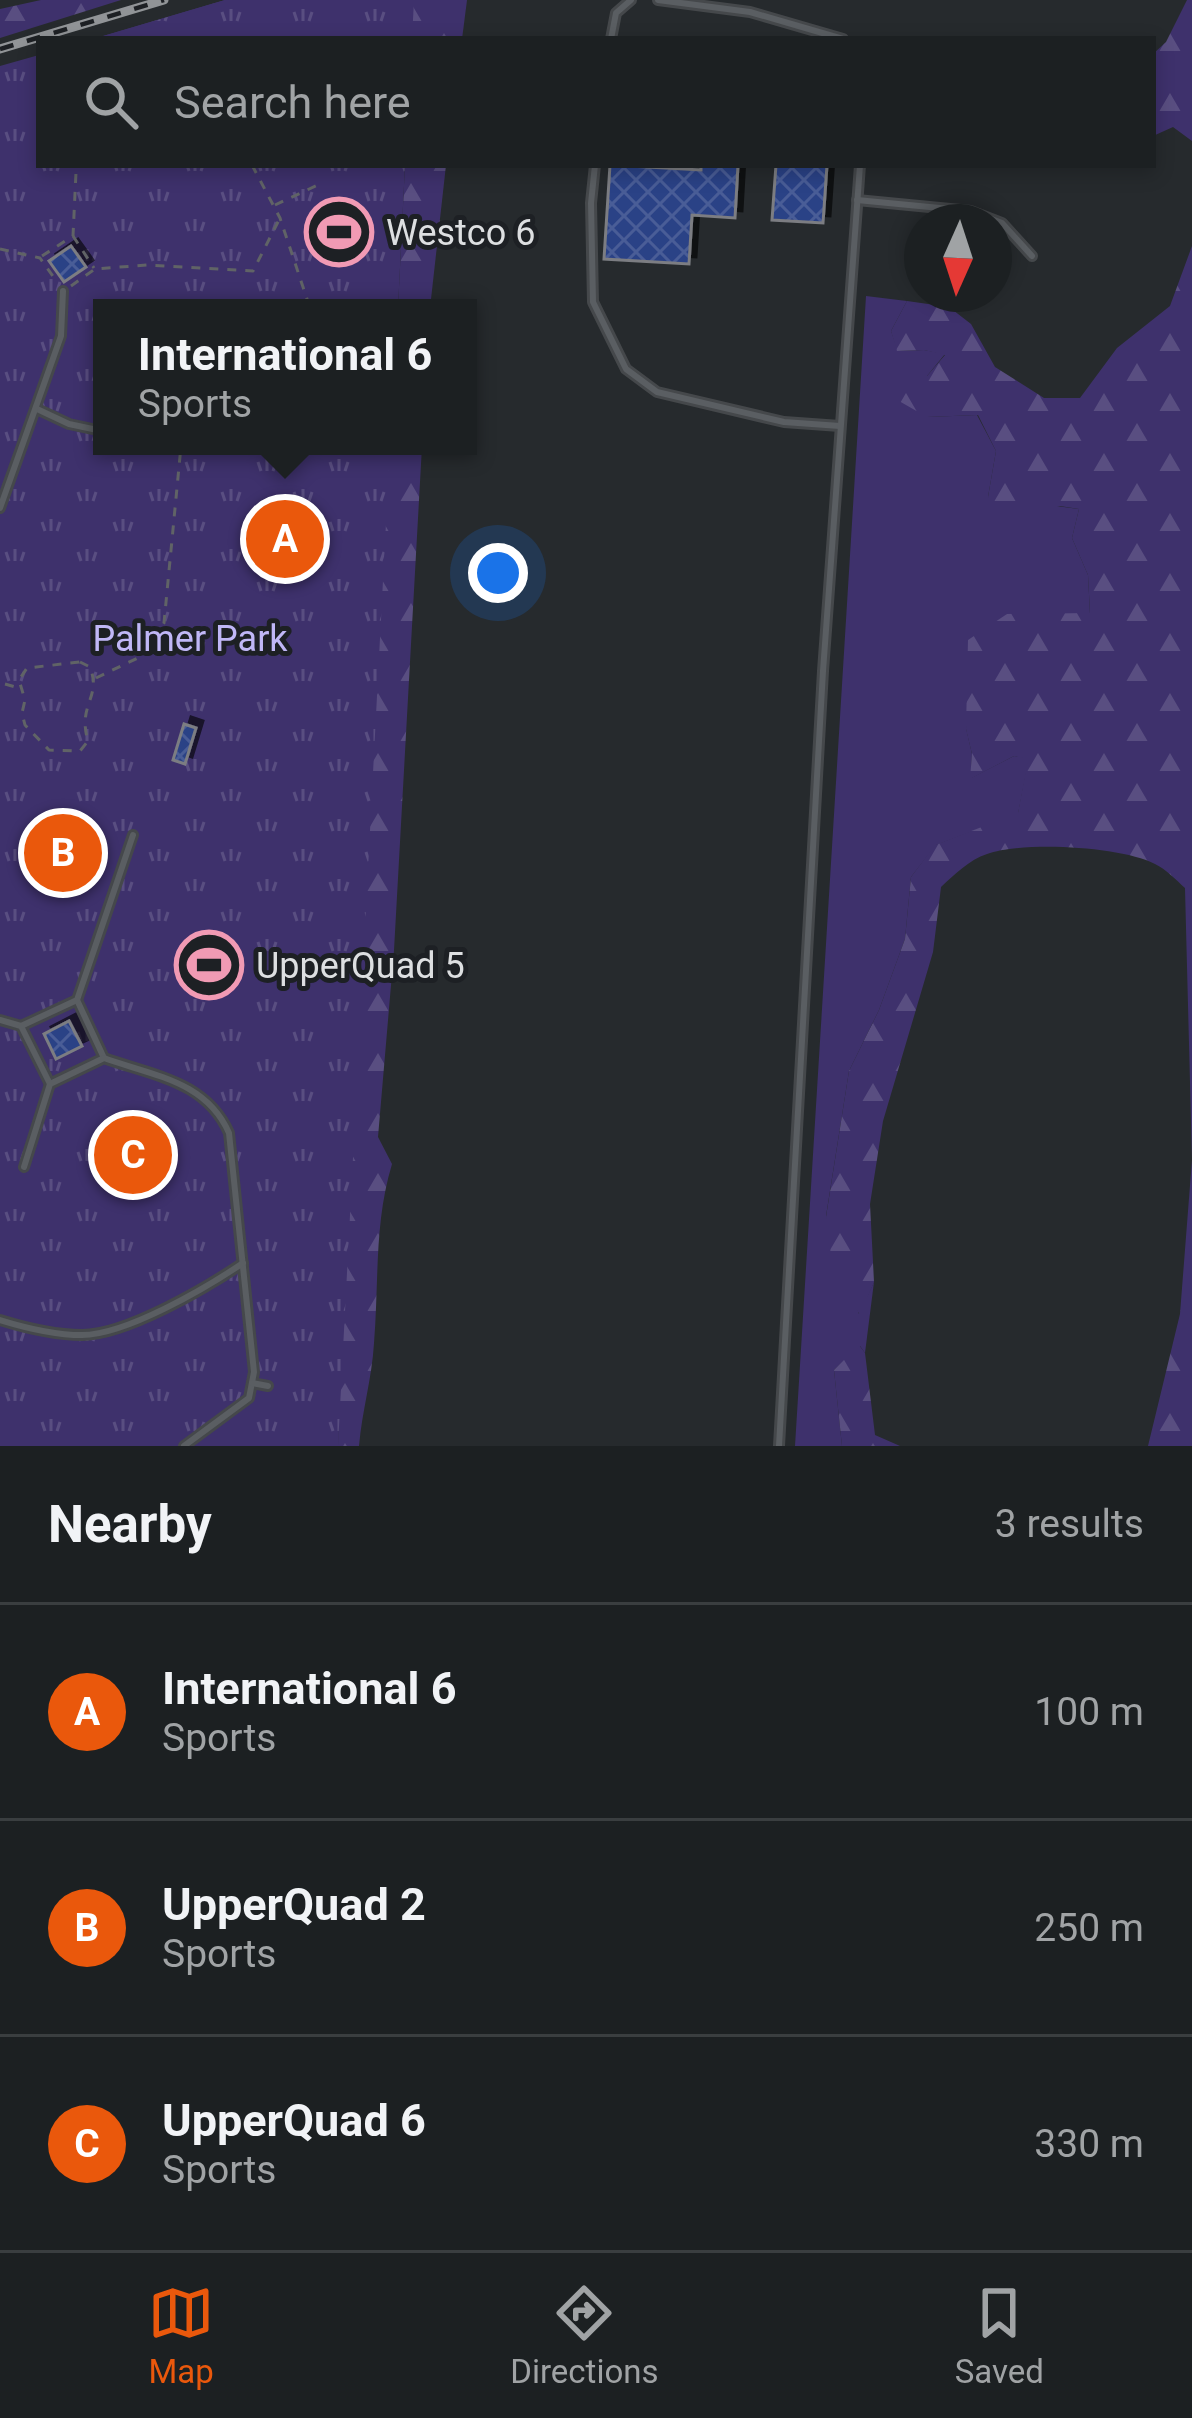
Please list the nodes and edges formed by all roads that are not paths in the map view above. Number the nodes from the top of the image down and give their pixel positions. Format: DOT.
graph roads {
  1 [pos="631,0"];
  2 [pos="658,0"];
  3 [pos="611,36"];
  4 [pos="833,36"];
  5 [pos="595,168"];
  6 [pos="860,168"];
  7 [pos="857,200"];
  8 [pos="1032,256"];
  9 [pos="63,291"];
  10 [pos="38,410"];
  11 [pos="840,426"];
  12 [pos="93,428"];
  13 [pos="0,508"];
  14 [pos="134,835"];
  15 [pos="77,1000"];
  16 [pos="0,1020"];
  17 [pos="21,1026"];
  18 [pos="104,1058"];
  19 [pos="50,1084"];
  20 [pos="23,1167"];
  21 [pos="243,1263"];
  22 [pos="0,1320"];
  23 [pos="252,1383"];
  24 [pos="268,1386"];
  25 [pos="184,1446"];
  26 [pos="779,1446"];
  1 -- 3 [label="lane"];
  2 -- 4 [label="lane"];
  5 -- 11 [label="lane"];
  6 -- 7 [label="lane"];
  7 -- 8 [label="lane"];
  7 -- 11 [label="lane"];
  9 -- 10 [label="lane"];
  10 -- 12 [label="lane"];
  10 -- 13 [label="lane"];
  11 -- 26 [label="lane"];
  14 -- 15 [label="lane"];
  15 -- 17 [label="lane"];
  15 -- 18 [label="lane"];
  16 -- 17 [label="lane"];
  17 -- 19 [label="lane"];
  18 -- 19 [label="lane"];
  18 -- 21 [label="lane"];
  19 -- 20 [label="lane"];
  21 -- 22 [label="lane"];
  21 -- 23 [label="lane"];
  23 -- 24 [label="lane"];
  23 -- 25 [label="lane"];
}
